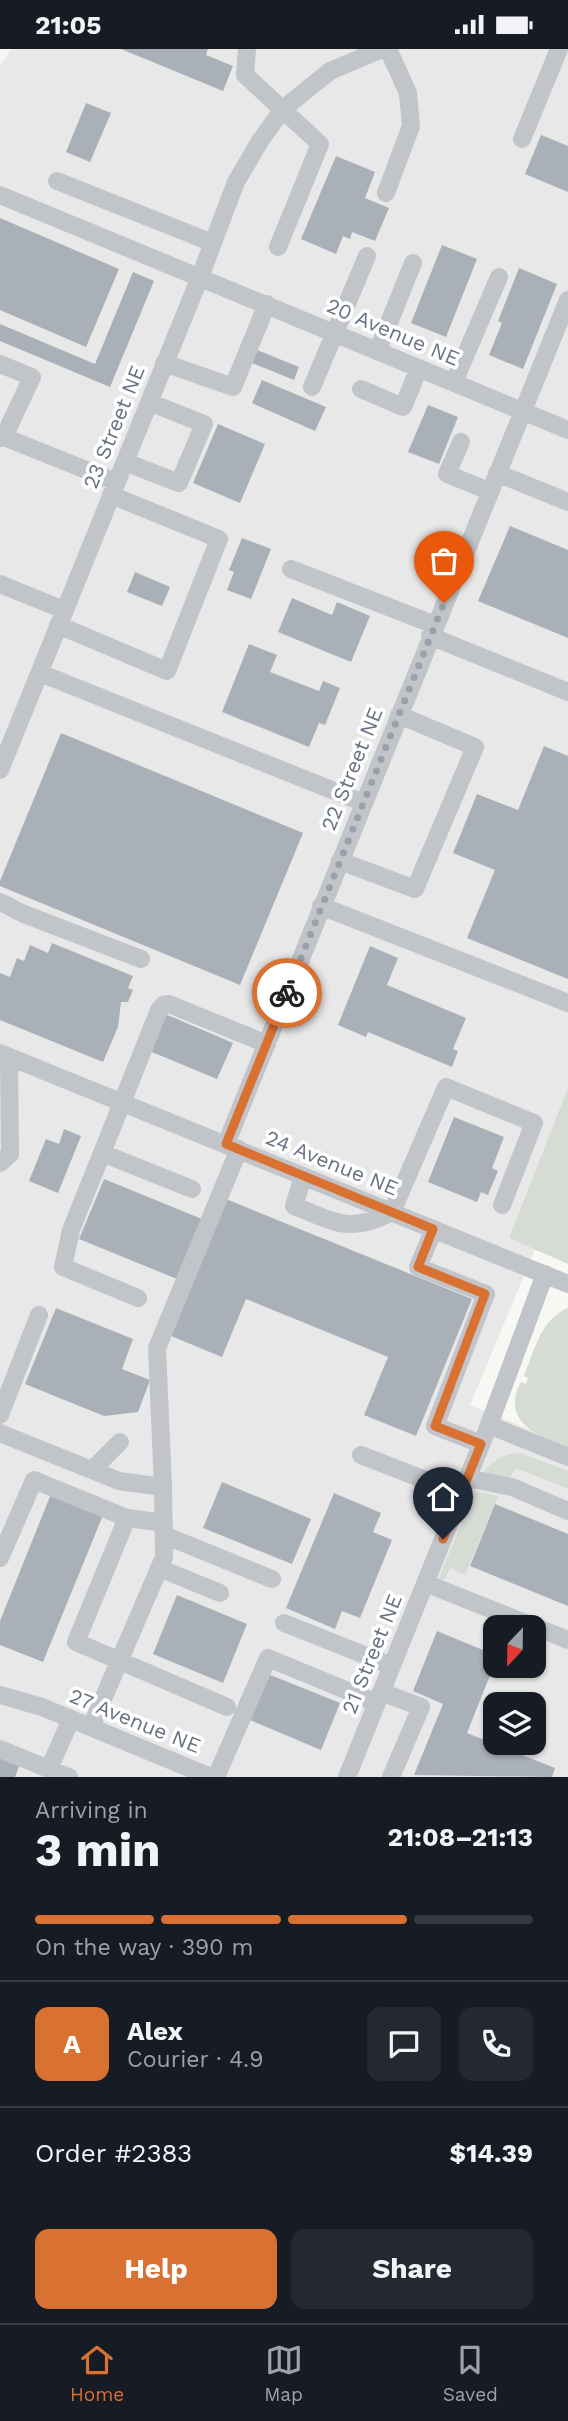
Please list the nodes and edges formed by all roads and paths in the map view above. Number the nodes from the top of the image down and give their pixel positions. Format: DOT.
graph roads {
  1 [pos="247,49"];
  2 [pos="382,49"];
  3 [pos="388,49"];
  4 [pos="559,49"];
  5 [pos="283,109"];
  6 [pos="522,139"];
  7 [pos="57,181"];
  8 [pos="386,193"];
  9 [pos="0,195"];
  10 [pos="213,243"];
  11 [pos="278,247"];
  12 [pos="367,256"];
  13 [pos="413,263"];
  14 [pos="499,277"];
  15 [pos="200,278"];
  16 [pos="568,300"];
  17 [pos="267,304"];
  18 [pos="336,332"];
  19 [pos="378,350"];
  20 [pos="164,363"];
  21 [pos="0,364"];
  22 [pos="419,367"];
  23 [pos="454,382"];
  24 [pos="313,387"];
  25 [pos="361,389"];
  26 [pos="149,402"];
  27 [pos="522,411"];
  28 [pos="568,430"];
  29 [pos="2,437"];
  30 [pos="461,442"];
  31 [pos="124,462"];
  32 [pos="497,473"];
  33 [pos="114,488"];
  34 [pos="489,491"];
  35 [pos="568,502"];
  36 [pos="291,569"];
  37 [pos="0,584"];
  38 [pos="61,618"];
  39 [pos="433,631"];
  40 [pos="40,673"];
  41 [pos="568,692"];
  42 [pos="398,715"];
  43 [pos="0,770"];
  44 [pos="364,803"];
  45 [pos="340,861"];
  46 [pos="0,902"];
  47 [pos="321,906"];
  48 [pos="141,959"];
  49 [pos="568,1003"];
  50 [pos="267,1044"];
  51 [pos="4,1055"];
  52 [pos="122,1102"];
  53 [pos="233,1147"];
  54 [pos="102,1153"];
  55 [pos="0,1163"];
  56 [pos="303,1176"];
  57 [pos="191,1189"];
  58 [pos="502,1205"];
  59 [pos="392,1212"];
  60 [pos="433,1229"];
  61 [pos="545,1274"];
  62 [pos="568,1284"];
  63 [pos="138,1298"];
  64 [pos="39,1315"];
  65 [pos="0,1416"];
  66 [pos="489,1425"];
  67 [pos="0,1433"];
  68 [pos="120,1442"];
  69 [pos="481,1444"];
  70 [pos="361,1455"];
  71 [pos="568,1457"];
  72 [pos="92,1470"];
  73 [pos="464,1486"];
  74 [pos="163,1487"];
  75 [pos="568,1511"];
  76 [pos="127,1518"];
  77 [pos="164,1529"];
  78 [pos="0,1558"];
  79 [pos="159,1568"];
  80 [pos="272,1579"];
  81 [pos="425,1583"];
  82 [pos="220,1593"];
  83 [pos="284,1623"];
  84 [pos="568,1640"];
  85 [pos="120,1660"];
  86 [pos="392,1666"];
  87 [pos="0,1682"];
  88 [pos="0,1695"];
  89 [pos="379,1697"];
  90 [pos="42,1707"];
  91 [pos="227,1707"];
  92 [pos="71,1719"];
  93 [pos="91,1727"];
  94 [pos="0,1749"];
  95 [pos="43,1770"];
  96 [pos="69,1777"];
  97 [pos="211,1777"];
  98 [pos="216,1777"];
  99 [pos="347,1777"];
  100 [pos="391,1777"];
  1 -- 5 [label="street"];
  2 -- 5 [label="street, 23 Street NE"];
  3 -- 8 [label="street"];
  4 -- 6 [label="street"];
  5 -- 10 [label="street, 23 Street NE"];
  5 -- 11 [label="street"];
  7 -- 10 [label="street"];
  9 -- 15 [label="street, 20 Avenue NE"];
  10 -- 15 [label="street, 23 Street NE"];
  12 -- 18 [label="street"];
  13 -- 19 [label="street"];
  14 -- 23 [label="street"];
  15 -- 17 [label="street, 20 Avenue NE"];
  15 -- 20 [label="street, 23 Street NE"];
  16 -- 27 [label="street, 22 Street NE"];
  17 -- 18 [label="street, 20 Avenue NE"];
  17 -- 20 [label="street"];
  18 -- 19 [label="street, 20 Avenue NE"];
  18 -- 24 [label="street"];
  19 -- 22 [label="street, 20 Avenue NE"];
  20 -- 26 [label="street, 23 Street NE"];
  21 -- 29 [label="street"];
  22 -- 23 [label="street, 20 Avenue NE"];
  22 -- 25 [label="street"];
  23 -- 27 [label="street, 20 Avenue NE"];
  26 -- 31 [label="street, 23 Street NE"];
  26 -- 31 [label="street"];
  27 -- 28 [label="street, 20 Avenue NE"];
  27 -- 32 [label="street, 22 Street NE"];
  29 -- 33 [label="street"];
  30 -- 34 [label="street"];
  31 -- 33 [label="street, 23 Street NE"];
  32 -- 34 [label="street, 22 Street NE"];
  32 -- 35 [label="street"];
  33 -- 38 [label="street, 23 Street NE"];
  33 -- 38 [label="street"];
  34 -- 39 [label="street, 22 Street NE"];
  36 -- 39 [label="street"];
  37 -- 38 [label="street"];
  38 -- 40 [label="street, 23 Street NE"];
  39 -- 41 [label="street"];
  39 -- 42 [label="street, 22 Street NE"];
  40 -- 43 [label="street, 23 Street NE"];
  40 -- 44 [label="street"];
  42 -- 44 [label="street, 22 Street NE"];
  42 -- 45 [label="street"];
  44 -- 45 [label="street, 22 Street NE"];
  45 -- 47 [label="street, 22 Street NE"];
  46 -- 48 [label="street"];
  47 -- 49 [label="street"];
  47 -- 50 [label="street, 22 Street NE"];
  50 -- 52 [label="street"];
  50 -- 53 [label="street, 22 Street NE"];
  51 -- 52 [label="street, 24 Avenue NE"];
  51 -- 55 [label="street"];
  52 -- 53 [label="street, 24 Avenue NE"];
  52 -- 54 [label="street"];
  53 -- 56 [label="street, 24 Avenue NE"];
  53 -- 74 [label="street, 22 Street NE"];
  54 -- 57 [label="street"];
  54 -- 63 [label="street"];
  56 -- 59 [label="street, 24 Avenue NE"];
  56 -- 59 [label="street"];
  58 -- 59 [label="street"];
  59 -- 60 [label="street, 24 Avenue NE"];
  60 -- 61 [label="street, 24 Avenue NE"];
  60 -- 69 [label="street"];
  61 -- 62 [label="street, 24 Avenue NE"];
  61 -- 66 [label="street, 21 Street NE"];
  64 -- 65 [label="street"];
  66 -- 69 [label="street, 21 Street NE"];
  66 -- 71 [label="street"];
  67 -- 72 [label="street"];
  68 -- 72 [label="street"];
  69 -- 73 [label="street, 21 Street NE"];
  70 -- 73 [label="street"];
  72 -- 74 [label="street"];
  73 -- 75 [label="street"];
  73 -- 81 [label="street, 21 Street NE"];
  74 -- 77 [label="street"];
  76 -- 77 [label="street"];
  76 -- 78 [label="street"];
  76 -- 85 [label="street"];
  77 -- 79 [label="street"];
  77 -- 80 [label="street"];
  79 -- 82 [label="street"];
  79 -- 85 [label="street"];
  81 -- 84 [label="street"];
  81 -- 86 [label="street, 21 Street NE"];
  83 -- 86 [label="street"];
  85 -- 91 [label="street"];
  85 -- 93 [label="street"];
  86 -- 89 [label="street, 21 Street NE"];
  87 -- 90 [label="street, 27 Avenue NE"];
  88 -- 90 [label="street, 27 Avenue NE"];
  89 -- 98 [label="street"];
  89 -- 99 [label="street, 21 Street NE"];
  89 -- 100 [label="street"];
  90 -- 92 [label="street, 27 Avenue NE"];
  92 -- 93 [label="street, 27 Avenue NE"];
  92 -- 95 [label="street"];
  93 -- 97 [label="street, 27 Avenue NE"];
  94 -- 95 [label="street"];
  95 -- 96 [label="street"];
}
